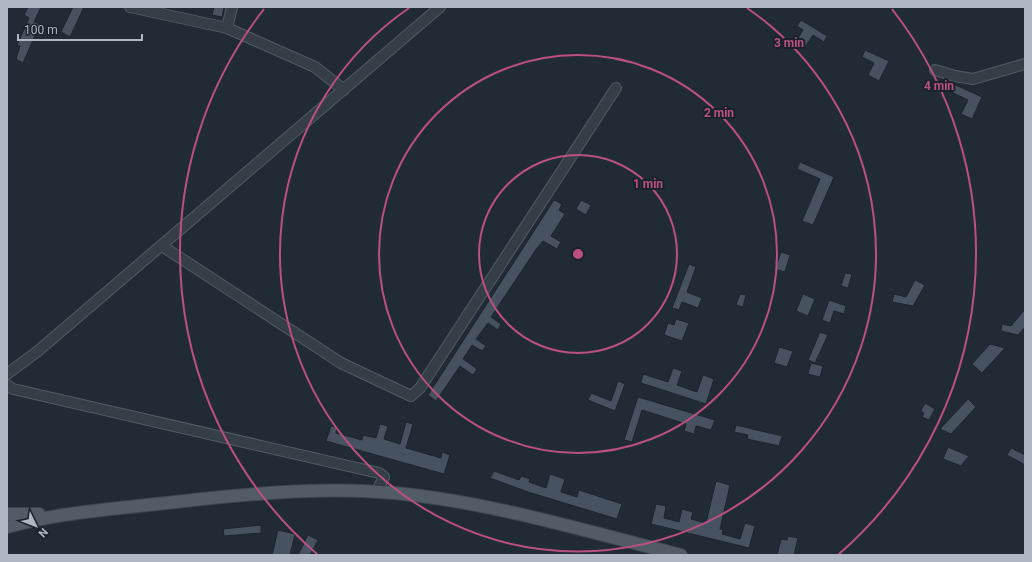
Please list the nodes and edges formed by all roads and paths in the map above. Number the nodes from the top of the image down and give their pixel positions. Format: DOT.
graph roads {
  1 [pos="130,7"];
  2 [pos="232,7"];
  3 [pos="440,7"];
  4 [pos="227,28"];
  5 [pos="1025,64"];
  6 [pos="935,70"];
  7 [pos="616,88"];
  8 [pos="344,90"];
  9 [pos="162,246"];
  10 [pos="7,374"];
  11 [pos="7,385"];
  12 [pos="378,491"];
  13 [pos="76,513"];
  14 [pos="7,514"];
  15 [pos="7,527"];
  16 [pos="681,555"];
  1 -- 4 [label="street"];
  2 -- 4 [label="street"];
  3 -- 8 [label="street"];
  4 -- 8 [label="street"];
  5 -- 6 [label="street"];
  7 -- 9 [label="street"];
  8 -- 9 [label="street"];
  9 -- 10 [label="street"];
  11 -- 12 [label="street"];
  12 -- 13 [label="main road"];
  12 -- 16 [label="main road"];
  13 -- 14 [label="main road"];
  13 -- 15 [label="main road"];
}
